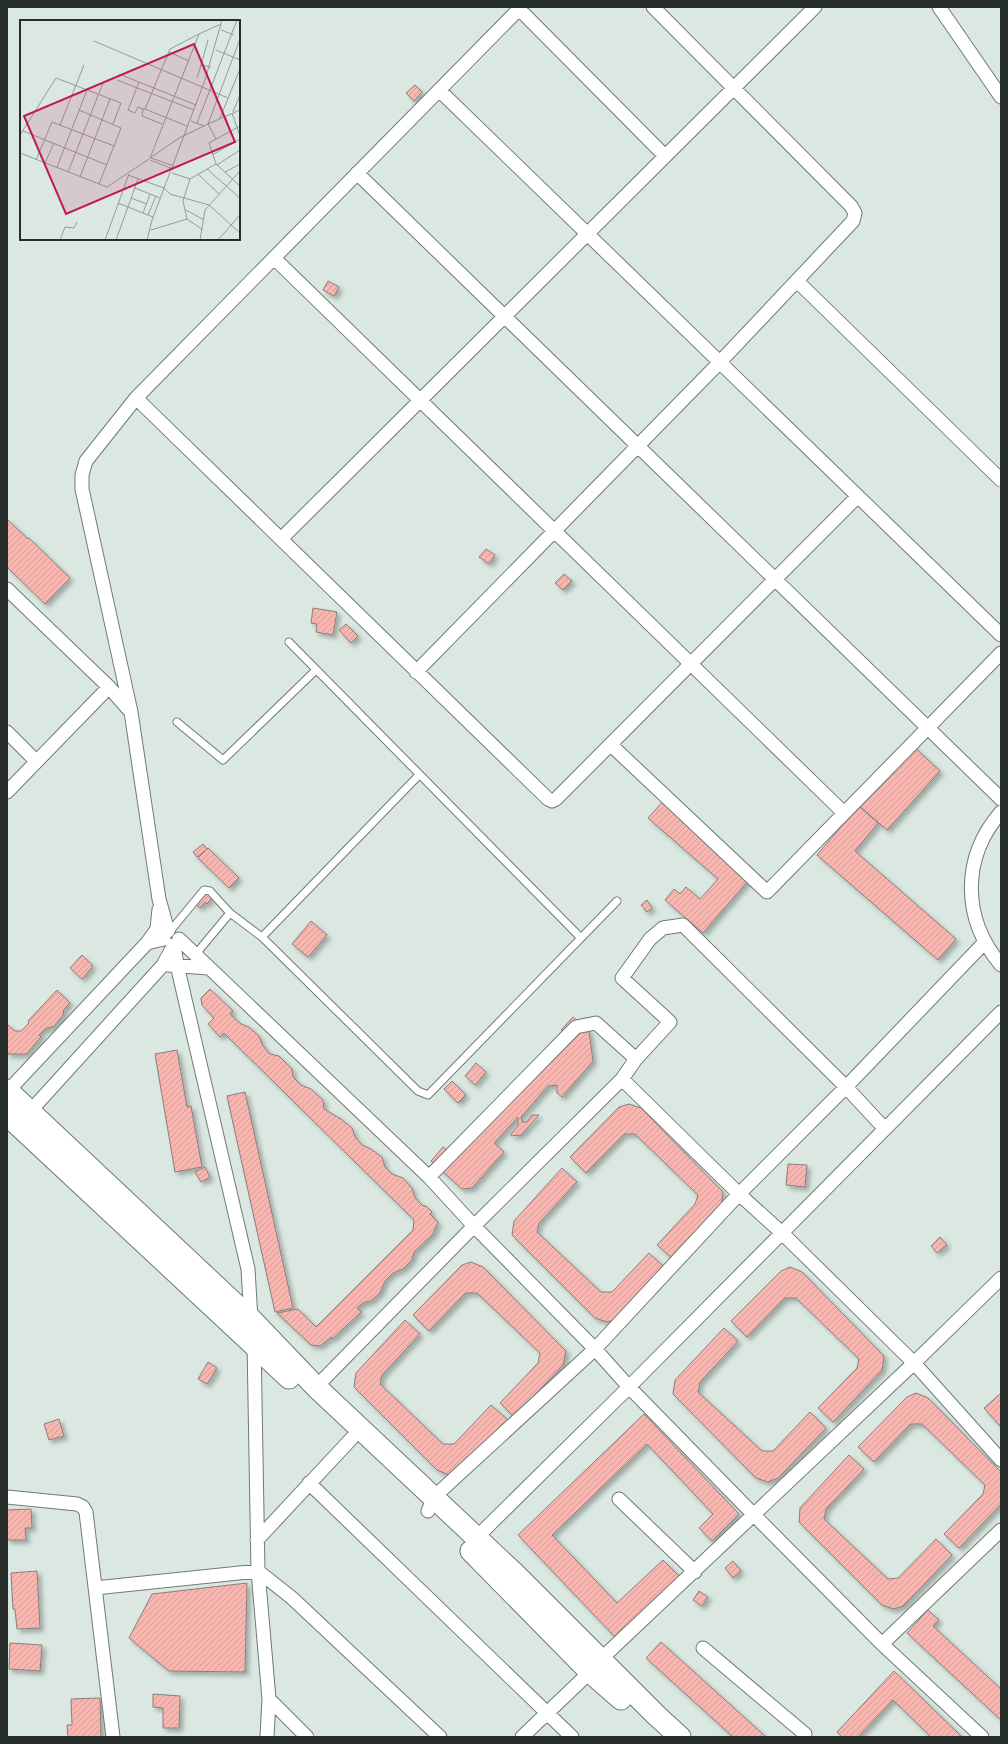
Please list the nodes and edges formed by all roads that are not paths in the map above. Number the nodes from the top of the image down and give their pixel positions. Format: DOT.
graph roads {
  1 [pos="653,7"];
  2 [pos="815,7"];
  3 [pos="939,7"];
  4 [pos="520,8"];
  5 [pos="734,88"];
  6 [pos="439,90"];
  7 [pos="1001,97"];
  8 [pos="666,156"];
  9 [pos="357,173"];
  10 [pos="587,233"];
  11 [pos="274,258"];
  12 [pos="797,281"];
  13 [pos="504,316"];
  14 [pos="720,362"];
  15 [pos="136,398"];
  16 [pos="420,400"];
  17 [pos="638,446"];
  18 [pos="1001,480"];
  19 [pos="858,496"];
  20 [pos="554,531"];
  21 [pos="281,539"];
  22 [pos="774,580"];
  23 [pos="7,590"];
  24 [pos="1001,635"];
  25 [pos="289,642"];
  26 [pos="1001,653"];
  27 [pos="691,664"];
  28 [pos="316,670"];
  29 [pos="416,672"];
  30 [pos="109,687"];
  31 [pos="131,712"];
  32 [pos="177,722"];
  33 [pos="927,728"];
  34 [pos="7,732"];
  35 [pos="610,745"];
  36 [pos="36,761"];
  37 [pos="419,775"];
  38 [pos="7,792"];
  39 [pos="1001,799"];
  40 [pos="1001,812"];
  41 [pos="844,813"];
  42 [pos="160,899"];
  43 [pos="617,901"];
  44 [pos="230,914"];
  45 [pos="171,937"];
  46 [pos="262,937"];
  47 [pos="581,938"];
  48 [pos="985,942"];
  49 [pos="148,943"];
  50 [pos="195,955"];
  51 [pos="1001,964"];
  52 [pos="163,965"];
  53 [pos="177,965"];
  54 [pos="209,968"];
  55 [pos="1001,1012"];
  56 [pos="636,1059"];
  57 [pos="622,1079"];
  58 [pos="846,1087"];
  59 [pos="7,1091"];
  60 [pos="18,1118"];
  61 [pos="885,1129"];
  62 [pos="429,1177"];
  63 [pos="739,1194"];
  64 [pos="474,1226"];
  65 [pos="782,1233"];
  66 [pos="1001,1278"];
  67 [pos="251,1319"];
  68 [pos="254,1345"];
  69 [pos="595,1349"];
  70 [pos="914,1364"];
  71 [pos="316,1387"];
  72 [pos="629,1387"];
  73 [pos="352,1438"];
  74 [pos="1001,1460"];
  75 [pos="309,1483"];
  76 [pos="7,1497"];
  77 [pos="619,1499"];
  78 [pos="431,1504"];
  79 [pos="754,1515"];
  80 [pos="1001,1530"];
  81 [pos="257,1540"];
  82 [pos="473,1543"];
  83 [pos="258,1571"];
  84 [pos="695,1572"];
  85 [pos="95,1588"];
  86 [pos="882,1644"];
  87 [pos="703,1648"];
  88 [pos="595,1666"];
  89 [pos="269,1699"];
  90 [pos="547,1713"];
  91 [pos="805,1736"];
  92 [pos="113,1737"];
  93 [pos="267,1737"];
  94 [pos="307,1737"];
  95 [pos="440,1737"];
  96 [pos="522,1737"];
  97 [pos="572,1737"];
  98 [pos="662,1737"];
  99 [pos="680,1737"];
  100 [pos="982,1737"];
  1 -- 5 [label="street"];
  2 -- 5 [label="street"];
  3 -- 7 [label="street"];
  4 -- 6 [label="street"];
  4 -- 8 [label="street"];
  5 -- 8 [label="street"];
  5 -- 12 [label="street"];
  6 -- 9 [label="street"];
  6 -- 10 [label="street"];
  8 -- 10 [label="street"];
  9 -- 11 [label="street"];
  9 -- 13 [label="street"];
  10 -- 13 [label="street"];
  10 -- 14 [label="street"];
  11 -- 15 [label="street"];
  11 -- 16 [label="street"];
  12 -- 14 [label="street"];
  12 -- 18 [label="street"];
  13 -- 16 [label="street"];
  13 -- 17 [label="street"];
  14 -- 17 [label="street"];
  14 -- 19 [label="street"];
  15 -- 21 [label="street"];
  15 -- 31 [label="street"];
  16 -- 20 [label="street"];
  16 -- 21 [label="street"];
  17 -- 20 [label="street"];
  17 -- 22 [label="street"];
  19 -- 22 [label="street"];
  19 -- 24 [label="street"];
  20 -- 27 [label="street"];
  20 -- 29 [label="street"];
  21 -- 29 [label="street"];
  22 -- 27 [label="street"];
  22 -- 33 [label="street"];
  23 -- 30 [label="street"];
  25 -- 28 [label="lane"];
  26 -- 33 [label="street"];
  27 -- 35 [label="street"];
  27 -- 41 [label="street"];
  28 -- 32 [label="lane"];
  28 -- 37 [label="lane"];
  29 -- 35 [label="street"];
  30 -- 31 [label="street"];
  30 -- 36 [label="street"];
  31 -- 42 [label="street"];
  33 -- 39 [label="street"];
  33 -- 41 [label="street"];
  34 -- 36 [label="street"];
  35 -- 41 [label="street"];
  36 -- 38 [label="street"];
  37 -- 46 [label="lane"];
  37 -- 47 [label="lane"];
  40 -- 48 [label="street"];
  42 -- 45 [label="street"];
  42 -- 49 [label="street"];
  43 -- 47 [label="lane"];
  44 -- 45 [label="lane"];
  44 -- 46 [label="lane"];
  44 -- 50 [label="lane"];
  45 -- 49 [label="street"];
  45 -- 50 [label="street"];
  45 -- 52 [label="street"];
  45 -- 53 [label="street"];
  46 -- 47 [label="lane"];
  48 -- 51 [label="street"];
  48 -- 58 [label="street"];
  49 -- 59 [label="street"];
  50 -- 54 [label="street"];
  52 -- 53 [label="street"];
  52 -- 60 [label="street"];
  53 -- 54 [label="street"];
  53 -- 67 [label="street"];
  54 -- 62 [label="street"];
  55 -- 61 [label="street"];
  56 -- 57 [label="street"];
  56 -- 58 [label="street"];
  56 -- 62 [label="street"];
  57 -- 63 [label="street"];
  57 -- 64 [label="street"];
  58 -- 61 [label="street"];
  58 -- 63 [label="street"];
  59 -- 60 [label="main road"];
  60 -- 67 [label="main road"];
  60 -- 68 [label="main road"];
  61 -- 65 [label="street"];
  62 -- 64 [label="street"];
  63 -- 65 [label="street"];
  63 -- 69 [label="street"];
  64 -- 69 [label="street"];
  64 -- 71 [label="street"];
  65 -- 70 [label="street"];
  65 -- 72 [label="street"];
  66 -- 70 [label="street"];
  67 -- 68 [label="street"];
  67 -- 71 [label="main road"];
  68 -- 73 [label="main road"];
  68 -- 81 [label="street"];
  69 -- 72 [label="street"];
  69 -- 78 [label="street"];
  70 -- 74 [label="street"];
  70 -- 79 [label="street"];
  71 -- 78 [label="main road"];
  72 -- 79 [label="street"];
  72 -- 82 [label="street"];
  73 -- 75 [label="street"];
  73 -- 78 [label="main road"];
  75 -- 81 [label="street"];
  75 -- 90 [label="street"];
  76 -- 85 [label="street"];
  77 -- 84 [label="street"];
  78 -- 82 [label="main road"];
  79 -- 84 [label="street"];
  79 -- 86 [label="street"];
  80 -- 86 [label="street"];
  81 -- 83 [label="street"];
  82 -- 88 [label="main road"];
  83 -- 85 [label="street"];
  83 -- 89 [label="street"];
  83 -- 95 [label="street"];
  84 -- 88 [label="street"];
  85 -- 92 [label="street"];
  86 -- 100 [label="street"];
  87 -- 91 [label="street"];
  88 -- 90 [label="street"];
  88 -- 98 [label="main road"];
  88 -- 99 [label="main road"];
  89 -- 93 [label="street"];
  89 -- 94 [label="street"];
  90 -- 96 [label="street"];
  90 -- 97 [label="street"];
}
